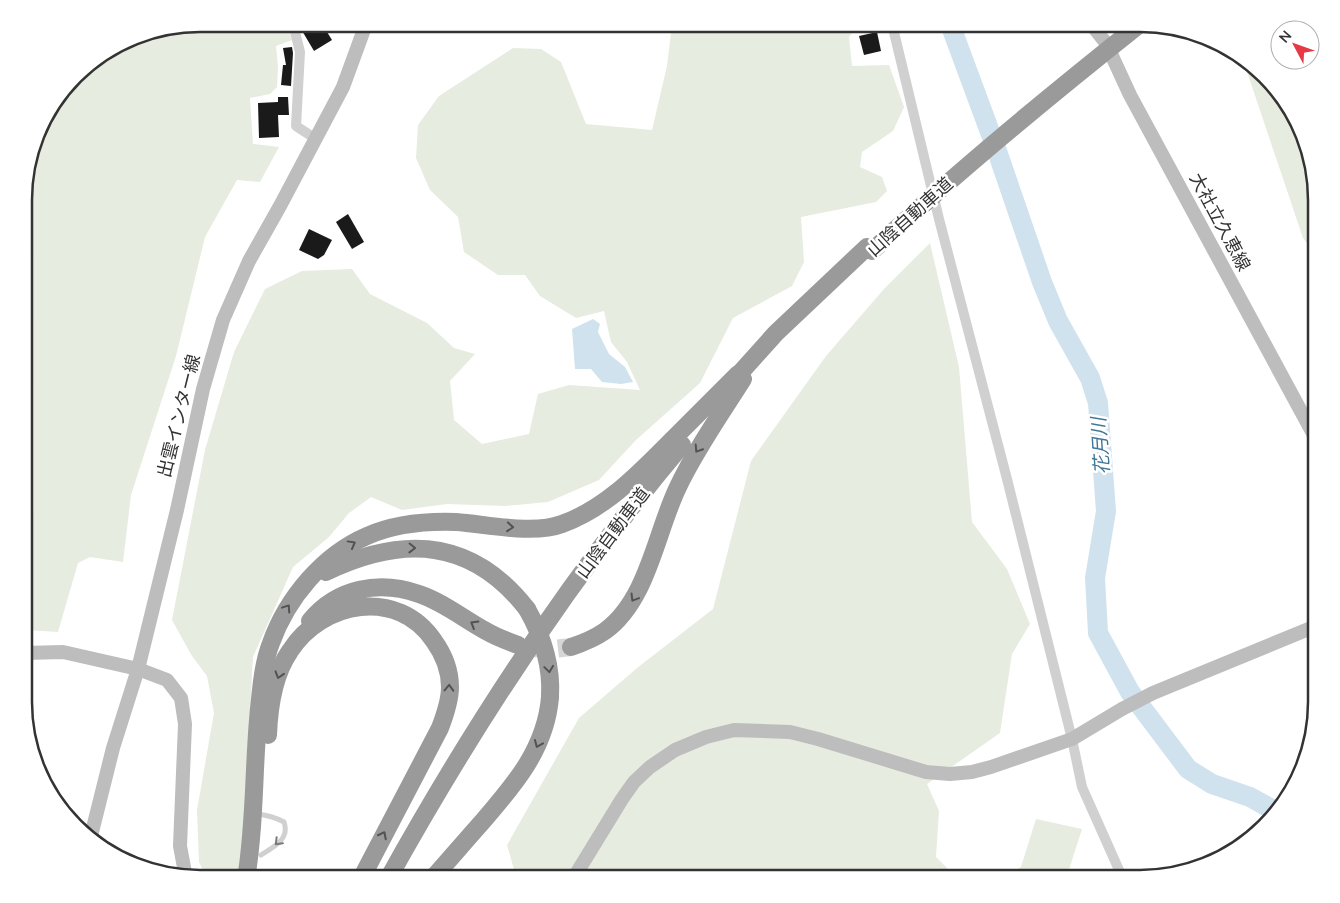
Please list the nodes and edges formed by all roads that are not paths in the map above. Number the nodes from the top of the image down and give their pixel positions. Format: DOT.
graph roads {
  1 [pos="894,32"];
  2 [pos="1097,32"];
  3 [pos="1119,32"];
  4 [pos="1119,32"];
  5 [pos="1130,32"];
  6 [pos="295,33"];
  7 [pos="363,33"];
  8 [pos="1106,43"];
  9 [pos="316,139"];
  10 [pos="870,249"];
  11 [pos="741,376"];
  12 [pos="1307,422"];
  13 [pos="302,587"];
  14 [pos="1307,630"];
  15 [pos="526,643"];
  16 [pos="571,647"];
  17 [pos="290,651"];
  18 [pos="32,652"];
  19 [pos="138,669"];
  20 [pos="1072,738"];
  21 [pos="258,815"];
  22 [pos="92,831"];
  23 [pos="184,869"];
  24 [pos="248,870"];
  25 [pos="258,870"];
  26 [pos="366,870"];
  27 [pos="393,870"];
  28 [pos="440,870"];
  29 [pos="579,870"];
  30 [pos="1119,870"];
  1 -- 20 [label="street"];
  2 -- 8 [label="main road, 大社立久恵線"];
  3 -- 8 [label="main road"];
  4 -- 10 [label="highway, 山陰自動車道"];
  5 -- 10 [label="highway, 山陰自動車道, bridge"];
  6 -- 9 [label="street"];
  7 -- 9 [label="main road, 出雲インター線"];
  8 -- 12 [label="main road, 大社立久恵線"];
  9 -- 19 [label="main road, 出雲インター線"];
  10 -- 11 [label="highway, 山陰自動車道"];
  13 -- 11 [label="highway, one-way"];
  11 -- 15 [label="highway, 山陰自動車道"];
  11 -- 16 [label="highway, one-way"];
  21 -- 13 [label="highway, one-way"];
  13 -- 28 [label="highway, one-way, bridge"];
  14 -- 20 [label="main road"];
  15 -- 17 [label="highway, one-way"];
  15 -- 27 [label="highway, 山陰自動車道"];
  17 -- 21 [label="highway, one-way"];
  26 -- 17 [label="highway, one-way"];
  18 -- 19 [label="main road"];
  19 -- 22 [label="main road, 出雲インター線"];
  19 -- 23 [label="main road"];
  20 -- 29 [label="main road"];
  20 -- 30 [label="street"];
  21 -- 24 [label="highway"];
  21 -- 25 [label="highway, one-way"];
}
